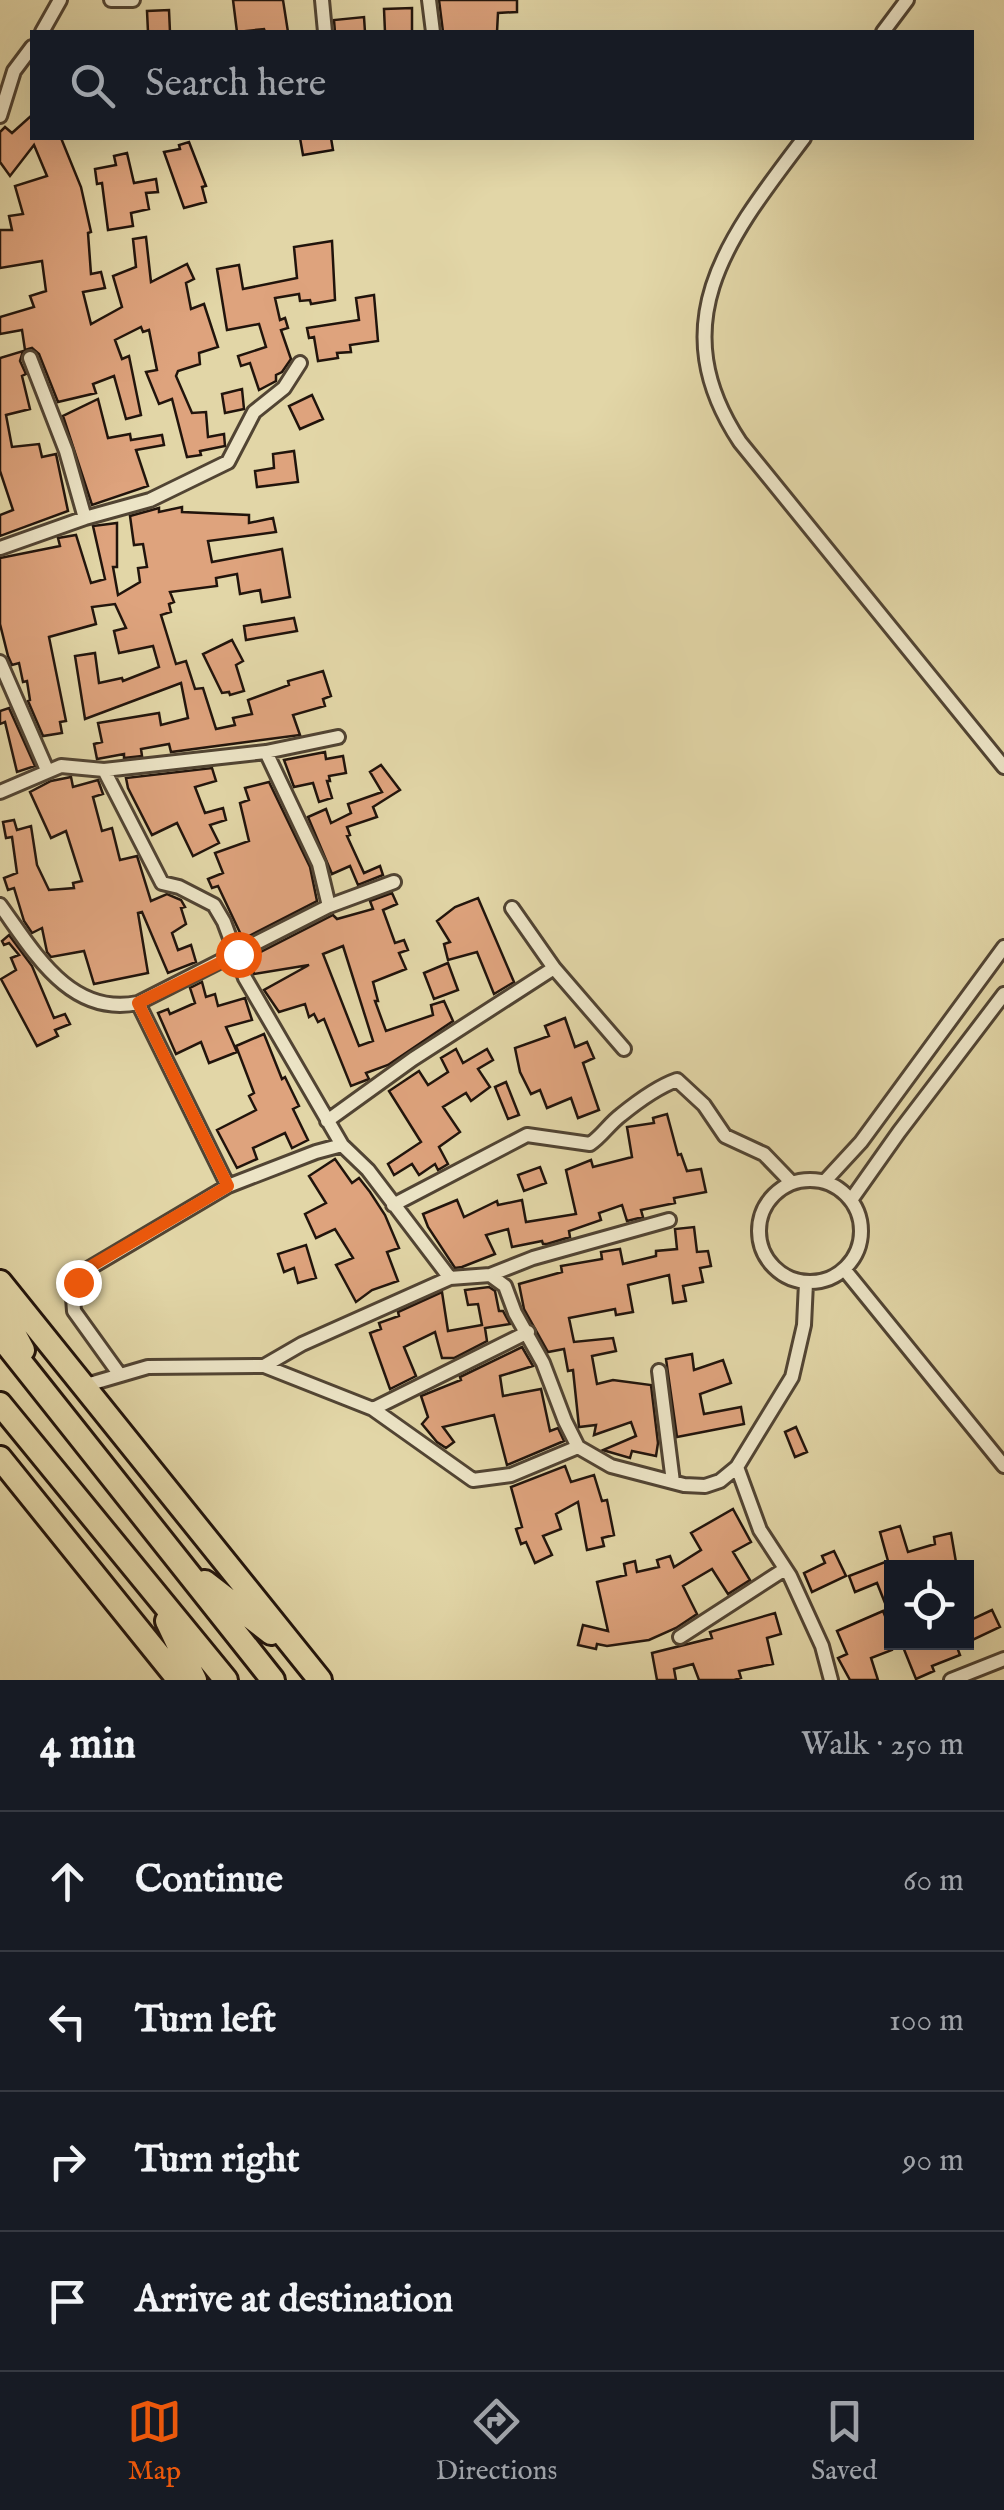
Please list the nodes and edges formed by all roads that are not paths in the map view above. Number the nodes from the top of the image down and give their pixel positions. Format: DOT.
graph roads {
  1 [pos="61,0"];
  2 [pos="111,0"];
  3 [pos="133,0"];
  4 [pos="322,0"];
  5 [pos="428,0"];
  6 [pos="907,0"];
  7 [pos="43,30"];
  8 [pos="325,30"];
  9 [pos="433,30"];
  10 [pos="884,30"];
  11 [pos="30,49"];
  12 [pos="7,72"];
  13 [pos="0,116"];
  14 [pos="803,140"];
  15 [pos="30,358"];
  16 [pos="300,362"];
  17 [pos="85,518"];
  18 [pos="0,548"];
  19 [pos="0,662"];
  20 [pos="338,737"];
  21 [pos="266,752"];
  22 [pos="1004,767"];
  23 [pos="48,770"];
  24 [pos="104,770"];
  25 [pos="0,792"];
  26 [pos="394,882"];
  27 [pos="0,905"];
  28 [pos="328,906"];
  29 [pos="512,908"];
  30 [pos="1004,947"];
  31 [pos="238,954"];
  32 [pos="554,968"];
  33 [pos="1004,994"];
  34 [pos="138,1003"];
  35 [pos="624,1050"];
  36 [pos="327,1120"];
  37 [pos="342,1145"];
  38 [pos="825,1181"];
  39 [pos="791,1182"];
  40 [pos="228,1186"];
  41 [pos="852,1200"];
  42 [pos="392,1205"];
  43 [pos="669,1220"];
  44 [pos="844,1269"];
  45 [pos="490,1275"];
  46 [pos="450,1278"];
  47 [pos="0,1282"];
  48 [pos="806,1282"];
  49 [pos="0,1306"];
  50 [pos="528,1332"];
  51 [pos="0,1336"];
  52 [pos="264,1366"];
  53 [pos="659,1371"];
  54 [pos="120,1375"];
  55 [pos="83,1386"];
  56 [pos="45,1394"];
  57 [pos="0,1404"];
  58 [pos="373,1409"];
  59 [pos="578,1447"];
  60 [pos="0,1458"];
  61 [pos="737,1466"];
  62 [pos="1004,1466"];
  63 [pos="673,1482"];
  64 [pos="176,1559"];
  65 [pos="785,1568"];
  66 [pos="151,1586"];
  67 [pos="680,1636"];
  68 [pos="301,1656"];
  69 [pos="1004,1659"];
  70 [pos="973,1676"];
  71 [pos="179,1680"];
  72 [pos="195,1680"];
  73 [pos="226,1680"];
  74 [pos="273,1680"];
  75 [pos="320,1680"];
  76 [pos="831,1680"];
  77 [pos="951,1680"];
  1 -- 7 [label="street"];
  2 -- 3 [label="street"];
  4 -- 8 [label="street"];
  5 -- 9 [label="street"];
  6 -- 10 [label="street"];
  11 -- 12 [label="street"];
  12 -- 13 [label="street"];
  14 -- 22 [label="street"];
  15 -- 17 [label="street"];
  16 -- 17 [label="street"];
  17 -- 18 [label="street"];
  19 -- 23 [label="street"];
  20 -- 21 [label="street"];
  21 -- 24 [label="street"];
  21 -- 28 [label="street"];
  23 -- 24 [label="street"];
  23 -- 25 [label="street"];
  24 -- 31 [label="street"];
  26 -- 28 [label="street"];
  27 -- 34 [label="street"];
  28 -- 31 [label="street"];
  29 -- 32 [label="street"];
  30 -- 38 [label="street"];
  31 -- 34 [label="street"];
  31 -- 36 [label="street"];
  32 -- 35 [label="street"];
  32 -- 36 [label="street"];
  33 -- 41 [label="street"];
  34 -- 40 [label="street"];
  36 -- 37 [label="street"];
  37 -- 40 [label="street"];
  37 -- 42 [label="street"];
  38 -- 39 [label="street"];
  38 -- 41 [label="street"];
  39 -- 42 [label="street"];
  39 -- 48 [label="street"];
  40 -- 54 [label="street"];
  41 -- 44 [label="street"];
  42 -- 46 [label="street"];
  43 -- 45 [label="street"];
  44 -- 48 [label="street"];
  44 -- 62 [label="street"];
  45 -- 46 [label="street"];
  45 -- 50 [label="street"];
  46 -- 52 [label="street"];
  47 -- 55 [label="highway"];
  48 -- 61 [label="street"];
  49 -- 56 [label="highway"];
  50 -- 58 [label="street"];
  50 -- 59 [label="street"];
  51 -- 56 [label="highway"];
  52 -- 54 [label="street"];
  52 -- 58 [label="street"];
  53 -- 63 [label="street"];
  54 -- 55 [label="street"];
  55 -- 68 [label="highway"];
  56 -- 64 [label="highway"];
  57 -- 66 [label="highway"];
  58 -- 59 [label="street"];
  59 -- 63 [label="street"];
  60 -- 71 [label="highway"];
  61 -- 63 [label="street"];
  61 -- 65 [label="street"];
  64 -- 68 [label="highway"];
  64 -- 74 [label="highway"];
  65 -- 67 [label="street"];
  65 -- 76 [label="street"];
  66 -- 72 [label="highway"];
  66 -- 73 [label="highway"];
  68 -- 75 [label="highway"];
  69 -- 70 [label="street"];
  70 -- 77 [label="street"];
}
